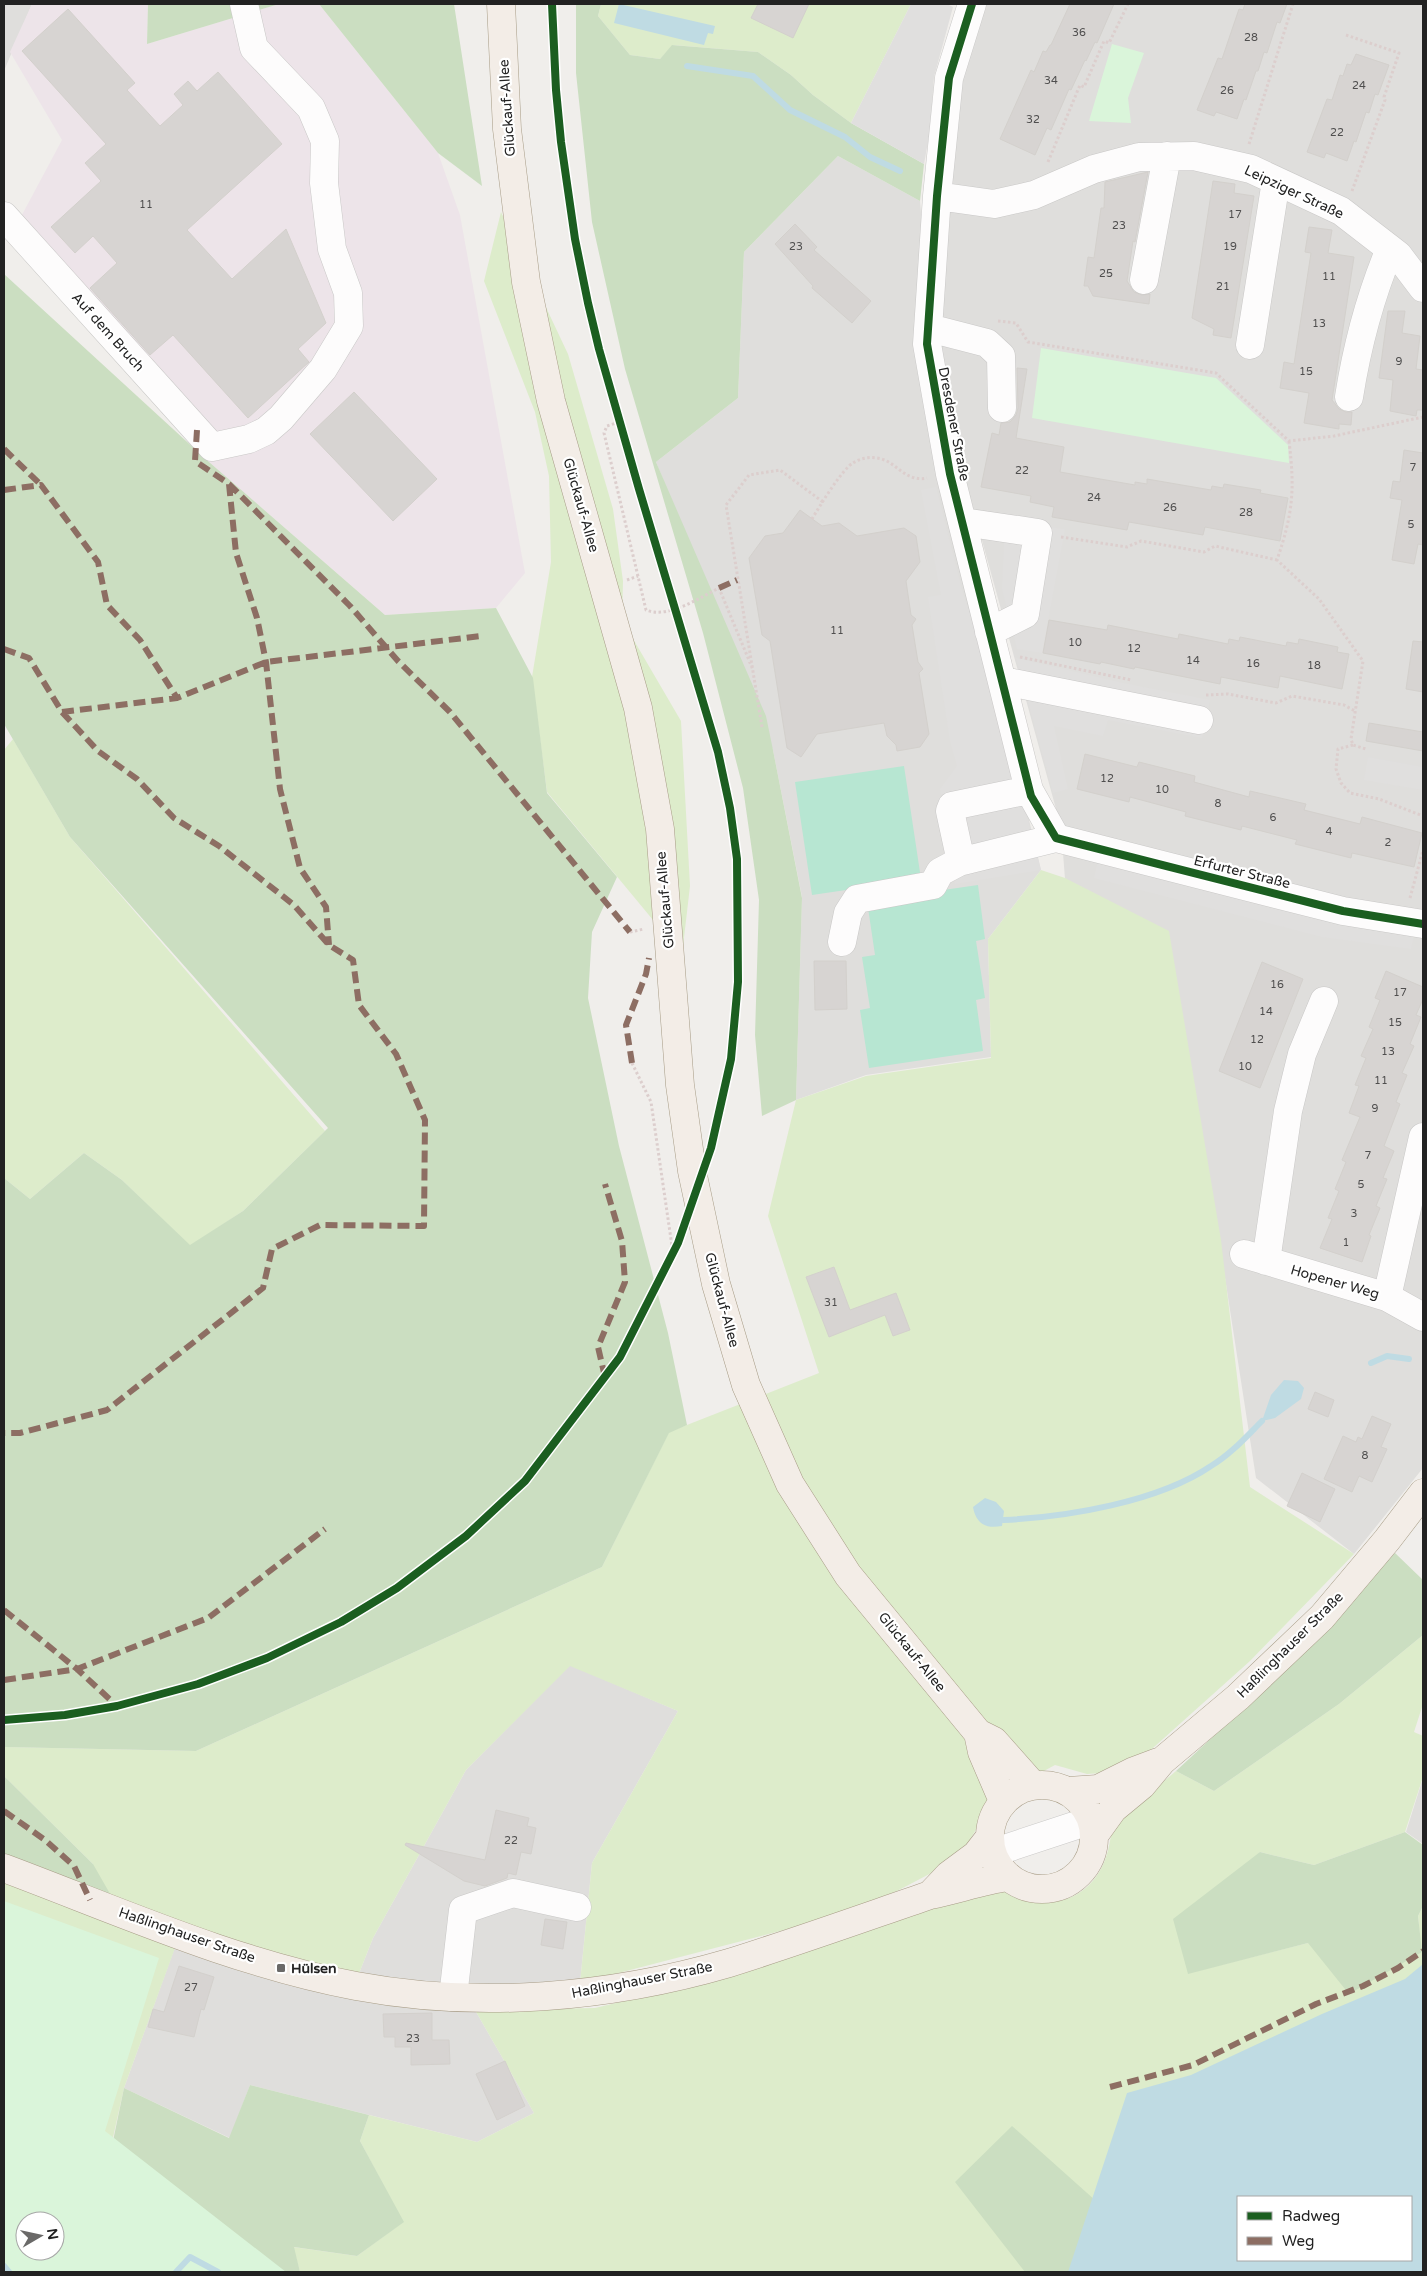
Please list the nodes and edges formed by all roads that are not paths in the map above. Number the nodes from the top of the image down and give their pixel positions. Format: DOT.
graph roads {
  1 [pos="244,4"];
  2 [pos="501,4"];
  3 [pos="969,5"];
  4 [pos="1167,156"];
  5 [pos="1276,181"];
  6 [pos="937,196"];
  7 [pos="4,216"];
  8 [pos="1390,249"];
  9 [pos="1421,279"];
  10 [pos="1144,280"];
  11 [pos="929,328"];
  12 [pos="1250,345"];
  13 [pos="1349,397"];
  14 [pos="1002,408"];
  15 [pos="963,522"];
  16 [pos="992,642"];
  17 [pos="1003,681"];
  18 [pos="1200,707"];
  19 [pos="1029,790"];
  20 [pos="1056,838"];
  21 [pos="963,861"];
  22 [pos="1415,922"];
  23 [pos="842,942"];
  24 [pos="1324,1001"];
  25 [pos="1423,1137"];
  26 [pos="1387,1297"];
  27 [pos="1423,1317"];
  28 [pos="1423,1493"];
  29 [pos="978,1733"];
  30 [pos="1162,1761"];
  31 [pos="1033,1785"];
  32 [pos="1068,1791"];
  33 [pos="1003,1802"];
  34 [pos="1094,1827"];
  35 [pos="991,1845"];
  36 [pos="4,1868"];
  37 [pos="1008,1877"];
  38 [pos="930,1895"];
  39 [pos="577,1907"];
  40 [pos="453,1997"];
  1 -- 7 [label="street, Auf dem Bruch"];
  2 -- 29 [label="main road, Glückauf-Allee"];
  3 -- 6 [label="street, Dresdener Straße"];
  4 -- 5 [label="street, Leipziger Straße"];
  4 -- 6 [label="street, Leipziger Straße"];
  4 -- 10 [label="street"];
  5 -- 8 [label="street, Leipziger Straße"];
  5 -- 12 [label="street"];
  6 -- 11 [label="street, Dresdener Straße"];
  8 -- 9 [label="street, Leipziger Straße"];
  8 -- 13 [label="street"];
  11 -- 14 [label="street"];
  11 -- 15 [label="street, Dresdener Straße"];
  15 -- 16 [label="street, Dresdener Straße"];
  15 -- 16 [label="street"];
  16 -- 17 [label="street, Dresdener Straße"];
  17 -- 18 [label="street"];
  17 -- 19 [label="street, Dresdener Straße"];
  19 -- 20 [label="street, Dresdener Straße"];
  19 -- 21 [label="street"];
  20 -- 21 [label="street"];
  20 -- 22 [label="street, Erfurter Straße"];
  21 -- 23 [label="street"];
  24 -- 26 [label="street, Hopener Weg"];
  25 -- 26 [label="street"];
  26 -- 27 [label="street, Hopener Weg"];
  28 -- 30 [label="main road, Haßlinghauser Straße"];
  29 -- 31 [label="main road, Glückauf-Allee"];
  29 -- 33 [label="main road, Glückauf-Allee"];
  30 -- 32 [label="main road, Haßlinghauser Straße"];
  30 -- 34 [label="main road, Haßlinghauser Straße"];
  31 -- 32 [label="main road"];
  31 -- 33 [label="main road"];
  32 -- 34 [label="main road"];
  33 -- 35 [label="main road"];
  34 -- 35 [label="street"];
  34 -- 37 [label="main road"];
  35 -- 37 [label="main road"];
  35 -- 38 [label="main road, Haßlinghauser Straße"];
  36 -- 40 [label="main road, Haßlinghauser Straße"];
  37 -- 38 [label="main road, Haßlinghauser Straße"];
  38 -- 40 [label="main road, Haßlinghauser Straße"];
  39 -- 40 [label="street"];
}
